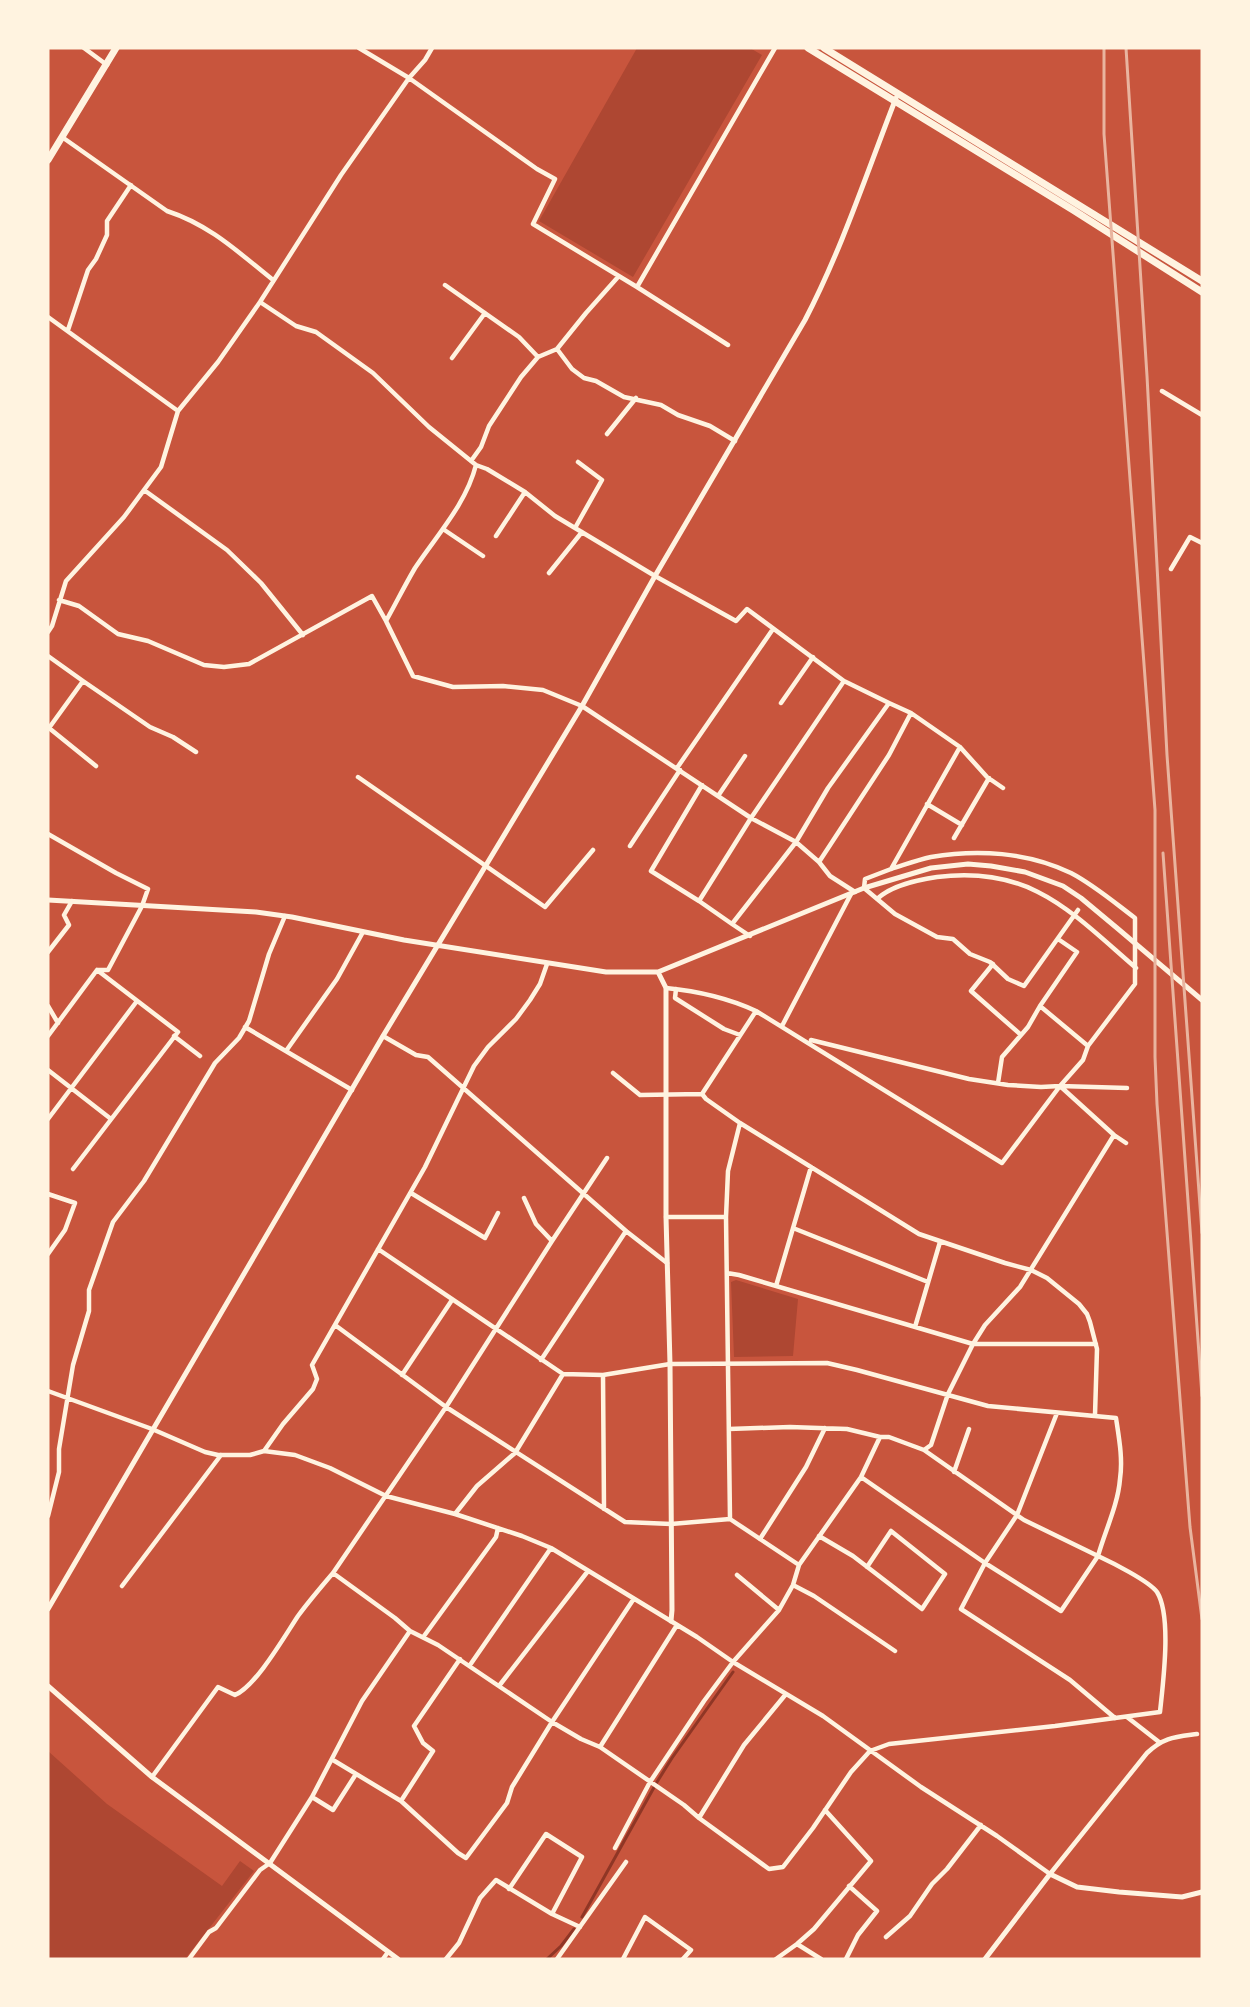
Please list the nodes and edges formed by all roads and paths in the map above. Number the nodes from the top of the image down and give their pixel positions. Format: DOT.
graph roads {
  1 [pos="84,48"];
  2 [pos="116,48"];
  3 [pos="359,48"];
  4 [pos="432,48"];
  5 [pos="775,48"];
  6 [pos="808,48"];
  7 [pos="824,48"];
  8 [pos="106,65"];
  9 [pos="409,78"];
  10 [pos="897,97"];
  11 [pos="62,137"];
  12 [pos="48,160"];
  13 [pos="131,185"];
  14 [pos="618,277"];
  15 [pos="273,280"];
  16 [pos="1202,281"];
  17 [pos="445,285"];
  18 [pos="637,287"];
  19 [pos="1202,292"];
  20 [pos="260,302"];
  21 [pos="485,313"];
  22 [pos="48,317"];
  23 [pos="68,330"];
  24 [pos="728,345"];
  25 [pos="557,349"];
  26 [pos="538,357"];
  27 [pos="452,358"];
  28 [pos="1162,391"];
  29 [pos="636,398"];
  30 [pos="178,411"];
  31 [pos="1202,415"];
  32 [pos="607,434"];
  33 [pos="735,441"];
  34 [pos="471,461"];
  35 [pos="578,462"];
  36 [pos="476,465"];
  37 [pos="144,490"];
  38 [pos="525,492"];
  39 [pos="575,528"];
  40 [pos="443,529"];
  41 [pos="582,532"];
  42 [pos="496,536"];
  43 [pos="1202,543"];
  44 [pos="483,556"];
  45 [pos="1171,569"];
  46 [pos="549,573"];
  47 [pos="655,576"];
  48 [pos="59,600"];
  49 [pos="386,621"];
  50 [pos="772,629"];
  51 [pos="48,632"];
  52 [pos="303,635"];
  53 [pos="48,656"];
  54 [pos="813,657"];
  55 [pos="83,681"];
  56 [pos="844,681"];
  57 [pos="781,703"];
  58 [pos="889,704"];
  59 [pos="582,706"];
  60 [pos="911,713"];
  61 [pos="960,747"];
  62 [pos="196,752"];
  63 [pos="745,756"];
  64 [pos="96,766"];
  65 [pos="678,769"];
  66 [pos="358,777"];
  67 [pos="989,778"];
  68 [pos="702,785"];
  69 [pos="1003,788"];
  70 [pos="718,796"];
  71 [pos="927,804"];
  72 [pos="752,818"];
  73 [pos="962,825"];
  74 [pos="48,834"];
  75 [pos="954,838"];
  76 [pos="796,842"];
  77 [pos="630,846"];
  78 [pos="593,850"];
  79 [pos="819,862"];
  80 [pos="486,867"];
  81 [pos="891,869"];
  82 [pos="864,888"];
  83 [pos="853,893"];
  84 [pos="877,899"];
  85 [pos="48,900"];
  86 [pos="72,901"];
  87 [pos="699,901"];
  88 [pos="142,906"];
  89 [pos="1076,912"];
  90 [pos="285,916"];
  91 [pos="732,924"];
  92 [pos="363,932"];
  93 [pos="750,936"];
  94 [pos="1058,939"];
  95 [pos="438,945"];
  96 [pos="48,952"];
  97 [pos="547,964"];
  98 [pos="993,964"];
  99 [pos="1136,968"];
  100 [pos="98,970"];
  101 [pos="658,972"];
  102 [pos="666,988"];
  103 [pos="676,989"];
  104 [pos="1202,1000"];
  105 [pos="137,1001"];
  106 [pos="48,1005"];
  107 [pos="1040,1006"];
  108 [pos="756,1011"];
  109 [pos="58,1023"];
  110 [pos="782,1026"];
  111 [pos="245,1027"];
  112 [pos="740,1035"];
  113 [pos="1021,1035"];
  114 [pos="48,1036"];
  115 [pos="174,1036"];
  116 [pos="383,1036"];
  117 [pos="811,1040"];
  118 [pos="1088,1046"];
  119 [pos="286,1051"];
  120 [pos="200,1056"];
  121 [pos="48,1070"];
  122 [pos="613,1073"];
  123 [pos="998,1083"];
  124 [pos="1060,1086"];
  125 [pos="72,1088"];
  126 [pos="465,1088"];
  127 [pos="1126,1088"];
  128 [pos="352,1090"];
  129 [pos="702,1094"];
  130 [pos="666,1095"];
  131 [pos="48,1119"];
  132 [pos="111,1119"];
  133 [pos="740,1123"];
  134 [pos="1114,1135"];
  135 [pos="1126,1143"];
  136 [pos="607,1158"];
  137 [pos="811,1167"];
  138 [pos="73,1169"];
  139 [pos="411,1193"];
  140 [pos="584,1193"];
  141 [pos="48,1194"];
  142 [pos="524,1198"];
  143 [pos="498,1212"];
  144 [pos="666,1217"];
  145 [pos="726,1217"];
  146 [pos="793,1227"];
  147 [pos="626,1231"];
  148 [pos="552,1240"];
  149 [pos="940,1242"];
  150 [pos="378,1249"];
  151 [pos="48,1254"];
  152 [pos="667,1263"];
  153 [pos="1031,1269"];
  154 [pos="727,1274"];
  155 [pos="928,1282"];
  156 [pos="776,1286"];
  157 [pos="452,1300"];
  158 [pos="335,1325"];
  159 [pos="915,1327"];
  160 [pos="495,1329"];
  161 [pos="973,1344"];
  162 [pos="1096,1344"];
  163 [pos="541,1359"];
  164 [pos="728,1363"];
  165 [pos="670,1364"];
  166 [pos="563,1374"];
  167 [pos="402,1375"];
  168 [pos="603,1375"];
  169 [pos="48,1391"];
  170 [pos="948,1394"];
  171 [pos="68,1398"];
  172 [pos="446,1407"];
  173 [pos="1057,1413"];
  174 [pos="1095,1415"];
  175 [pos="825,1428"];
  176 [pos="152,1429"];
  177 [pos="729,1429"];
  178 [pos="969,1429"];
  179 [pos="880,1437"];
  180 [pos="924,1450"];
  181 [pos="264,1451"];
  182 [pos="515,1453"];
  183 [pos="221,1455"];
  184 [pos="954,1472"];
  185 [pos="861,1478"];
  186 [pos="48,1491"];
  187 [pos="53,1495"];
  188 [pos="386,1496"];
  189 [pos="603,1509"];
  190 [pos="455,1514"];
  191 [pos="1017,1515"];
  192 [pos="48,1516"];
  193 [pos="730,1519"];
  194 [pos="672,1524"];
  195 [pos="498,1528"];
  196 [pos="819,1536"];
  197 [pos="760,1539"];
  198 [pos="551,1548"];
  199 [pos="1098,1556"];
  200 [pos="985,1563"];
  201 [pos="799,1565"];
  202 [pos="867,1567"];
  203 [pos="588,1571"];
  204 [pos="333,1573"];
  205 [pos="737,1575"];
  206 [pos="793,1585"];
  207 [pos="122,1586"];
  208 [pos="633,1600"];
  209 [pos="48,1609"];
  210 [pos="779,1611"];
  211 [pos="670,1621"];
  212 [pos="677,1625"];
  213 [pos="410,1631"];
  214 [pos="424,1636"];
  215 [pos="895,1651"];
  216 [pos="460,1659"];
  217 [pos="733,1662"];
  218 [pos="470,1665"];
  219 [pos="48,1686"];
  220 [pos="499,1686"];
  221 [pos="786,1694"];
  222 [pos="1127,1717"];
  223 [pos="1115,1718"];
  224 [pos="552,1722"];
  225 [pos="1197,1734"];
  226 [pos="1159,1742"];
  227 [pos="600,1747"];
  228 [pos="870,1750"];
  229 [pos="333,1760"];
  230 [pos="356,1774"];
  231 [pos="152,1777"];
  232 [pos="654,1784"];
  233 [pos="312,1797"];
  234 [pos="401,1801"];
  235 [pos="825,1810"];
  236 [pos="699,1818"];
  237 [pos="981,1825"];
  238 [pos="615,1848"];
  239 [pos="626,1862"];
  240 [pos="270,1863"];
  241 [pos="1050,1874"];
  242 [pos="849,1886"];
  243 [pos="509,1889"];
  244 [pos="1202,1892"];
  245 [pos="552,1914"];
  246 [pos="580,1927"];
  247 [pos="886,1937"];
  248 [pos="797,1944"];
  249 [pos="388,1952"];
  250 [pos="190,1959"];
  251 [pos="382,1959"];
  252 [pos="398,1959"];
  253 [pos="446,1959"];
  254 [pos="557,1959"];
  255 [pos="623,1959"];
  256 [pos="683,1959"];
  257 [pos="776,1959"];
  258 [pos="821,1959"];
  259 [pos="846,1959"];
  260 [pos="985,1959"];
  1 -- 8 [label="street"];
  2 -- 8 [label="main road"];
  3 -- 9 [label="street"];
  4 -- 9 [label="street"];
  5 -- 18 [label="street"];
  6 -- 10 [label="main road"];
  7 -- 10 [label="main road"];
  8 -- 11 [label="main road"];
  9 -- 14 [label="street"];
  9 -- 15 [label="street"];
  10 -- 16 [label="main road"];
  10 -- 19 [label="main road"];
  10 -- 33 [label="street"];
  11 -- 12 [label="main road"];
  11 -- 13 [label="street"];
  13 -- 15 [label="street"];
  13 -- 23 [label="street"];
  14 -- 18 [label="street"];
  14 -- 25 [label="street"];
  15 -- 20 [label="street"];
  17 -- 21 [label="street"];
  18 -- 24 [label="street"];
  20 -- 30 [label="street"];
  20 -- 34 [label="street"];
  21 -- 26 [label="street"];
  21 -- 27 [label="street"];
  22 -- 23 [label="street"];
  23 -- 30 [label="street"];
  25 -- 26 [label="street"];
  25 -- 29 [label="street"];
  26 -- 34 [label="street"];
  28 -- 31 [label="street"];
  29 -- 32 [label="street"];
  29 -- 33 [label="street"];
  30 -- 37 [label="street"];
  33 -- 47 [label="street"];
  34 -- 36 [label="street"];
  35 -- 39 [label="street"];
  36 -- 38 [label="street"];
  36 -- 40 [label="street"];
  37 -- 48 [label="street"];
  37 -- 52 [label="street"];
  38 -- 39 [label="street"];
  38 -- 42 [label="street"];
  39 -- 41 [label="street"];
  40 -- 44 [label="street"];
  40 -- 49 [label="street"];
  41 -- 46 [label="street"];
  41 -- 47 [label="street"];
  43 -- 45 [label="street"];
  47 -- 50 [label="street"];
  47 -- 59 [label="street"];
  48 -- 51 [label="street"];
  48 -- 52 [label="street"];
  49 -- 52 [label="street"];
  49 -- 59 [label="street"];
  50 -- 54 [label="street"];
  50 -- 65 [label="street"];
  53 -- 55 [label="street"];
  54 -- 56 [label="street"];
  54 -- 57 [label="street"];
  55 -- 62 [label="street"];
  55 -- 64 [label="street"];
  56 -- 58 [label="street"];
  56 -- 72 [label="street"];
  58 -- 60 [label="street"];
  58 -- 76 [label="street"];
  59 -- 65 [label="street"];
  59 -- 80 [label="street"];
  60 -- 61 [label="street"];
  60 -- 79 [label="street"];
  61 -- 67 [label="street"];
  61 -- 71 [label="street"];
  63 -- 70 [label="street"];
  65 -- 68 [label="street"];
  65 -- 77 [label="street"];
  66 -- 80 [label="street"];
  67 -- 69 [label="street"];
  67 -- 73 [label="street"];
  68 -- 70 [label="street"];
  68 -- 87 [label="street"];
  70 -- 72 [label="street"];
  71 -- 73 [label="street"];
  71 -- 81 [label="street"];
  72 -- 76 [label="street"];
  72 -- 87 [label="street"];
  73 -- 75 [label="street"];
  74 -- 88 [label="street"];
  76 -- 79 [label="street"];
  76 -- 91 [label="street"];
  78 -- 80 [label="street"];
  79 -- 83 [label="street"];
  80 -- 95 [label="street"];
  81 -- 82 [label="street"];
  81 -- 99 [label="street"];
  82 -- 83 [label="street"];
  82 -- 84 [label="street"];
  82 -- 104 [label="street"];
  83 -- 93 [label="street"];
  83 -- 110 [label="street"];
  84 -- 89 [label="street"];
  84 -- 98 [label="street"];
  85 -- 86 [label="street"];
  86 -- 88 [label="street"];
  86 -- 96 [label="street"];
  87 -- 91 [label="street"];
  88 -- 90 [label="street"];
  88 -- 100 [label="street"];
  89 -- 94 [label="street"];
  89 -- 99 [label="street"];
  90 -- 92 [label="street"];
  90 -- 111 [label="street"];
  91 -- 93 [label="street"];
  92 -- 95 [label="street"];
  92 -- 119 [label="street"];
  93 -- 101 [label="street"];
  94 -- 98 [label="street"];
  94 -- 107 [label="street"];
  95 -- 97 [label="street"];
  95 -- 116 [label="street"];
  97 -- 101 [label="street"];
  97 -- 126 [label="street"];
  98 -- 113 [label="street"];
  99 -- 118 [label="street"];
  100 -- 105 [label="street"];
  100 -- 109 [label="street"];
  101 -- 102 [label="street"];
  102 -- 103 [label="street"];
  102 -- 130 [label="street"];
  103 -- 108 [label="street"];
  103 -- 112 [label="street"];
  105 -- 115 [label="street"];
  105 -- 125 [label="street"];
  106 -- 109 [label="street"];
  107 -- 113 [label="street"];
  107 -- 118 [label="street"];
  108 -- 110 [label="street"];
  108 -- 112 [label="street"];
  109 -- 114 [label="street"];
  110 -- 124 [label="street"];
  111 -- 119 [label="street"];
  111 -- 171 [label="street"];
  112 -- 129 [label="street"];
  113 -- 123 [label="street"];
  115 -- 120 [label="street"];
  115 -- 132 [label="street"];
  116 -- 126 [label="street"];
  116 -- 128 [label="street"];
  117 -- 123 [label="street"];
  118 -- 124 [label="street"];
  119 -- 128 [label="street"];
  121 -- 125 [label="street"];
  122 -- 130 [label="street"];
  123 -- 124 [label="street"];
  124 -- 127 [label="street"];
  124 -- 134 [label="street"];
  125 -- 131 [label="street"];
  125 -- 132 [label="street"];
  126 -- 139 [label="street"];
  126 -- 140 [label="street"];
  128 -- 176 [label="street"];
  129 -- 130 [label="street"];
  129 -- 133 [label="street"];
  130 -- 144 [label="street"];
  132 -- 138 [label="street"];
  133 -- 137 [label="street"];
  133 -- 145 [label="street"];
  134 -- 135 [label="street"];
  134 -- 153 [label="street"];
  136 -- 140 [label="street"];
  137 -- 146 [label="street"];
  137 -- 149 [label="street"];
  139 -- 143 [label="street"];
  139 -- 150 [label="street"];
  140 -- 147 [label="street"];
  140 -- 148 [label="street"];
  141 -- 151 [label="street"];
  142 -- 148 [label="street"];
  144 -- 145 [label="street"];
  144 -- 152 [label="street"];
  145 -- 154 [label="street"];
  146 -- 155 [label="street"];
  146 -- 156 [label="street"];
  147 -- 152 [label="street"];
  147 -- 163 [label="street"];
  148 -- 160 [label="street"];
  149 -- 153 [label="street"];
  149 -- 155 [label="street"];
  150 -- 157 [label="street"];
  150 -- 158 [label="street"];
  152 -- 165 [label="street"];
  153 -- 161 [label="street"];
  153 -- 162 [label="street"];
  154 -- 156 [label="street"];
  154 -- 164 [label="street"];
  155 -- 159 [label="street"];
  156 -- 159 [label="street"];
  157 -- 160 [label="street"];
  157 -- 167 [label="street"];
  158 -- 167 [label="street"];
  158 -- 181 [label="street"];
  159 -- 161 [label="street"];
  160 -- 163 [label="street"];
  160 -- 172 [label="street"];
  161 -- 162 [label="street"];
  161 -- 170 [label="street"];
  162 -- 174 [label="street"];
  163 -- 166 [label="street"];
  164 -- 165 [label="street"];
  164 -- 170 [label="street"];
  164 -- 177 [label="street"];
  165 -- 168 [label="street"];
  165 -- 194 [label="street"];
  166 -- 168 [label="street"];
  166 -- 182 [label="street"];
  167 -- 172 [label="street"];
  168 -- 189 [label="street"];
  169 -- 171 [label="street"];
  170 -- 173 [label="street"];
  170 -- 180 [label="street"];
  171 -- 176 [label="street"];
  171 -- 187 [label="street"];
  172 -- 182 [label="street"];
  172 -- 188 [label="street"];
  173 -- 174 [label="street"];
  173 -- 191 [label="street"];
  174 -- 199 [label="street"];
  175 -- 177 [label="street"];
  175 -- 179 [label="street"];
  175 -- 197 [label="street"];
  176 -- 183 [label="street"];
  176 -- 209 [label="street"];
  177 -- 193 [label="street"];
  178 -- 184 [label="street"];
  179 -- 180 [label="street"];
  179 -- 185 [label="street"];
  180 -- 184 [label="street"];
  181 -- 183 [label="street"];
  181 -- 188 [label="street"];
  182 -- 189 [label="street"];
  182 -- 190 [label="street"];
  183 -- 207 [label="street"];
  184 -- 191 [label="street"];
  185 -- 196 [label="street"];
  185 -- 200 [label="street"];
  186 -- 187 [label="street"];
  187 -- 192 [label="street"];
  188 -- 190 [label="street"];
  188 -- 204 [label="street"];
  189 -- 194 [label="street"];
  190 -- 195 [label="street"];
  191 -- 199 [label="street"];
  191 -- 200 [label="street"];
  193 -- 194 [label="street"];
  193 -- 197 [label="street"];
  194 -- 211 [label="street"];
  195 -- 198 [label="street"];
  195 -- 214 [label="street"];
  196 -- 201 [label="street"];
  196 -- 202 [label="street"];
  197 -- 201 [label="street"];
  198 -- 203 [label="street"];
  198 -- 218 [label="street"];
  199 -- 200 [label="street"];
  199 -- 222 [label="street"];
  200 -- 223 [label="street"];
  201 -- 206 [label="street"];
  202 -- 202 [label="street"];
  203 -- 208 [label="street"];
  203 -- 220 [label="street"];
  204 -- 213 [label="street"];
  204 -- 231 [label="street"];
  205 -- 210 [label="street"];
  206 -- 210 [label="street"];
  206 -- 215 [label="street"];
  208 -- 211 [label="street"];
  208 -- 224 [label="street"];
  210 -- 217 [label="street"];
  211 -- 212 [label="street"];
  212 -- 217 [label="street"];
  212 -- 227 [label="street"];
  213 -- 214 [label="street"];
  213 -- 229 [label="street"];
  214 -- 216 [label="street"];
  216 -- 218 [label="street"];
  216 -- 234 [label="street"];
  217 -- 221 [label="street"];
  217 -- 232 [label="street"];
  218 -- 220 [label="street"];
  219 -- 231 [label="street"];
  220 -- 224 [label="street"];
  221 -- 228 [label="street"];
  221 -- 236 [label="street"];
  222 -- 223 [label="street"];
  222 -- 226 [label="street"];
  223 -- 228 [label="street"];
  224 -- 227 [label="street"];
  224 -- 234 [label="street"];
  225 -- 226 [label="street"];
  226 -- 241 [label="street"];
  227 -- 232 [label="street"];
  228 -- 235 [label="street"];
  228 -- 237 [label="street"];
  229 -- 230 [label="street"];
  229 -- 233 [label="street"];
  230 -- 233 [label="street"];
  230 -- 234 [label="street"];
  231 -- 240 [label="street"];
  232 -- 236 [label="street"];
  232 -- 238 [label="street"];
  233 -- 240 [label="street"];
  235 -- 236 [label="street"];
  235 -- 242 [label="street"];
  237 -- 241 [label="street"];
  237 -- 247 [label="street"];
  239 -- 246 [label="street"];
  240 -- 249 [label="street"];
  240 -- 250 [label="street"];
  241 -- 244 [label="street"];
  241 -- 260 [label="street"];
  242 -- 248 [label="street"];
  242 -- 259 [label="street"];
  243 -- 245 [label="street"];
  243 -- 245 [label="street"];
  243 -- 253 [label="street"];
  245 -- 246 [label="street"];
  246 -- 254 [label="street"];
  248 -- 257 [label="street"];
  248 -- 258 [label="street"];
  249 -- 251 [label="street"];
  249 -- 252 [label="street"];
  255 -- 256 [label="street"];
}
